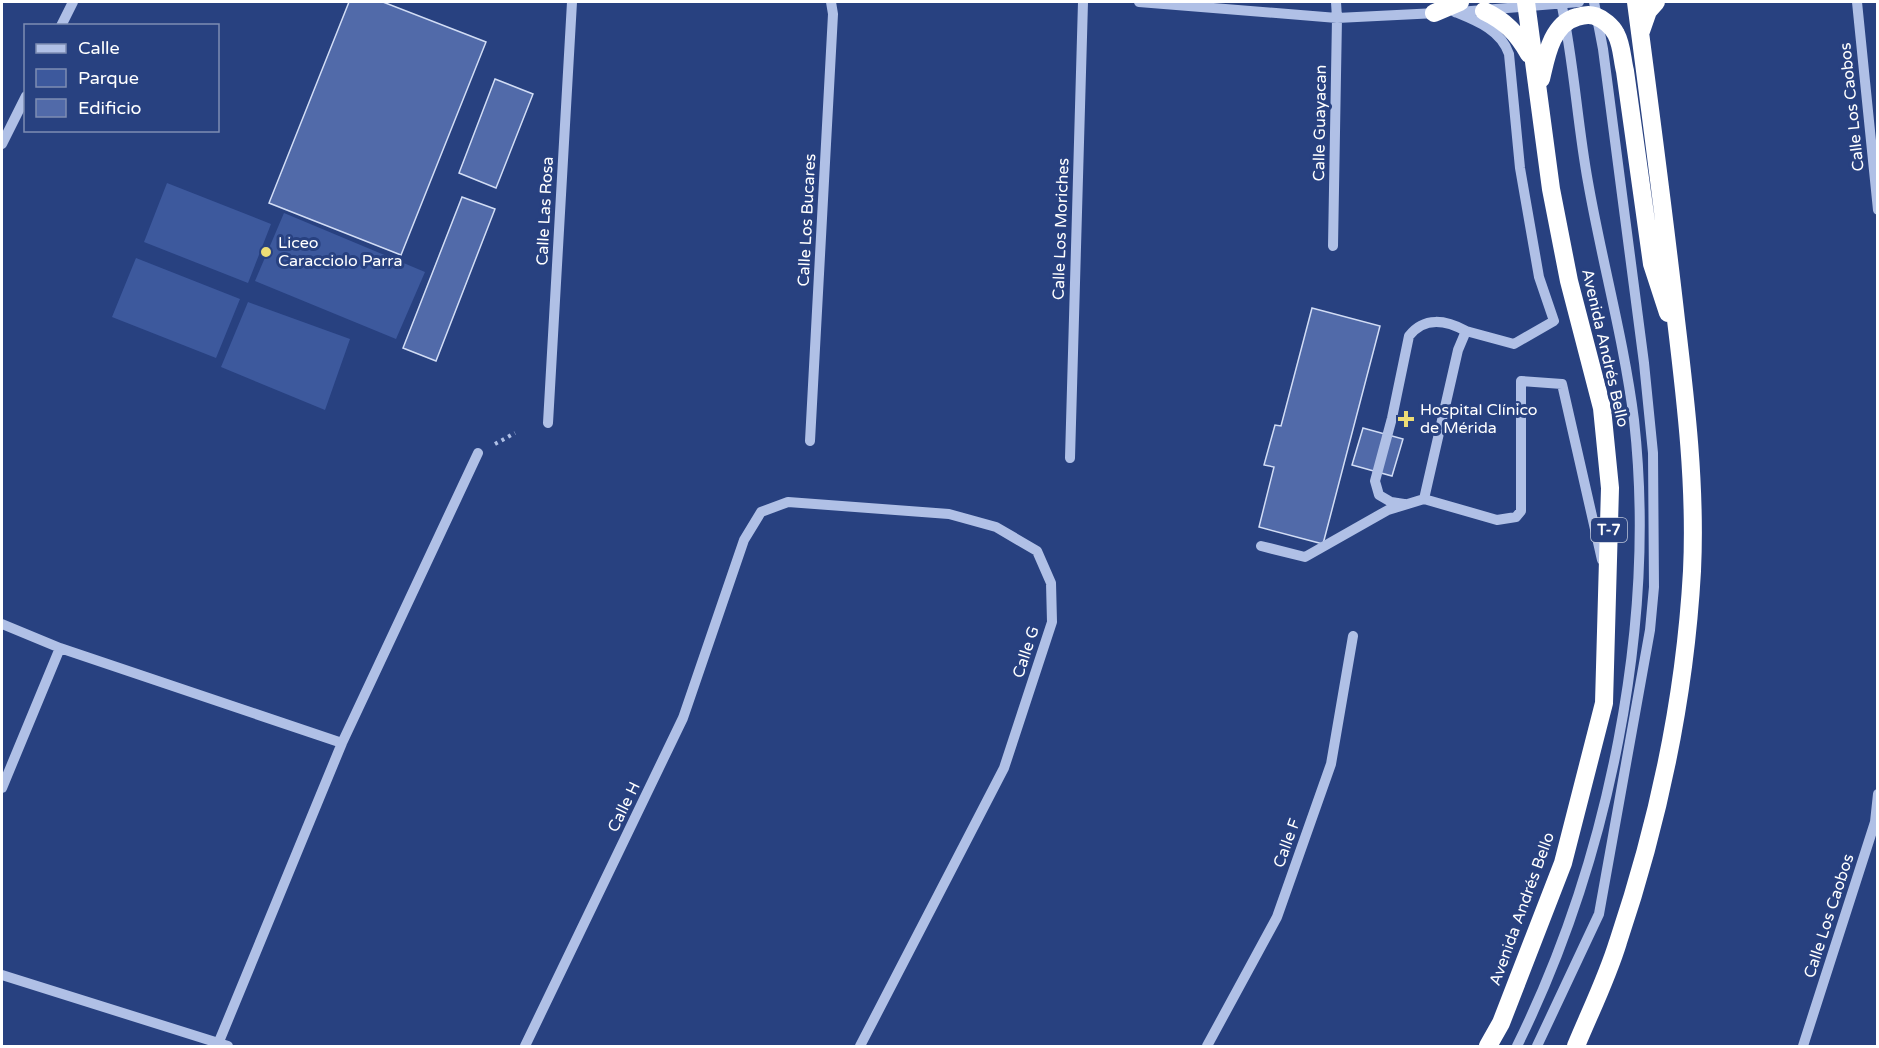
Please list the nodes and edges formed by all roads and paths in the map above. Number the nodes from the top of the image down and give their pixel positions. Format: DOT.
graph roads {
  1 [pos="73,2"];
  2 [pos="572,2"];
  3 [pos="831,2"];
  4 [pos="1083,2"];
  5 [pos="1138,2"];
  6 [pos="1335,2"];
  7 [pos="1579,2"];
  8 [pos="1636,2"];
  9 [pos="1656,2"];
  10 [pos="1857,2"];
  11 [pos="1561,3"];
  12 [pos="1526,4"];
  13 [pos="1458,7"];
  14 [pos="1596,9"];
  15 [pos="1484,11"];
  16 [pos="1434,13"];
  17 [pos="1337,18"];
  18 [pos="1566,22"];
  19 [pos="62,24"];
  20 [pos="1640,35"];
  21 [pos="1533,61"];
  22 [pos="1538,97"];
  23 [pos="24,100"];
  24 [pos="2,144"];
  25 [pos="1878,210"];
  26 [pos="1333,246"];
  27 [pos="1466,331"];
  28 [pos="1678,340"];
  29 [pos="548,423"];
  30 [pos="810,441"];
  31 [pos="478,453"];
  32 [pos="1070,458"];
  33 [pos="1424,499"];
  34 [pos="1404,504"];
  35 [pos="1261,546"];
  36 [pos="732,573"];
  37 [pos="1608,584"];
  38 [pos="2,624"];
  39 [pos="1353,636"];
  40 [pos="60,648"];
  41 [pos="342,744"];
  42 [pos="2,788"];
  43 [pos="1878,794"];
  44 [pos="1876,822"];
  45 [pos="2,975"];
  46 [pos="223,1045"];
  47 [pos="525,1047"];
  48 [pos="860,1047"];
  49 [pos="1207,1047"];
  50 [pos="1488,1047"];
  51 [pos="1517,1047"];
  52 [pos="1537,1047"];
  53 [pos="1576,1047"];
  54 [pos="1803,1047"];
  1 -- 19 [label="street"];
  2 -- 29 [label="street, Calle Las Rosa"];
  3 -- 30 [label="street, Calle Los Bucares"];
  4 -- 32 [label="street, Calle Los Moriches"];
  5 -- 17 [label="street"];
  6 -- 17 [label="street, Calle Guayacan"];
  7 -- 11 [label="street"];
  8 -- 20 [label="highway"];
  9 -- 20 [label="highway"];
  10 -- 25 [label="street, Calle Los Caobos"];
  11 -- 12 [label="street"];
  11 -- 18 [label="street"];
  12 -- 15 [label="street"];
  12 -- 21 [label="highway, Avenida Andrés Bello / T-7"];
  13 -- 15 [label="street"];
  13 -- 16 [label="highway"];
  13 -- 27 [label="street"];
  14 -- 18 [label="highway"];
  14 -- 28 [label="highway"];
  14 -- 52 [label="street"];
  15 -- 21 [label="highway"];
  16 -- 17 [label="street"];
  17 -- 26 [label="street, Calle Guayacan"];
  18 -- 22 [label="highway"];
  18 -- 51 [label="street"];
  20 -- 28 [label="highway"];
  21 -- 22 [label="highway, Avenida Andrés Bello / T-7"];
  22 -- 37 [label="highway, Avenida Andrés Bello / T-7"];
  23 -- 24 [label="street"];
  27 -- 33 [label="street"];
  27 -- 34 [label="street"];
  28 -- 53 [label="highway"];
  31 -- 41 [label="street"];
  33 -- 34 [label="street"];
  33 -- 37 [label="street"];
  34 -- 35 [label="street"];
  36 -- 47 [label="street, Calle H"];
  36 -- 48 [label="street, Calle G"];
  37 -- 50 [label="highway, Avenida Andrés Bello / T-7"];
  38 -- 40 [label="street"];
  39 -- 49 [label="street, Calle F"];
  40 -- 41 [label="street"];
  40 -- 42 [label="street"];
  41 -- 46 [label="street"];
  43 -- 44 [label="street, Calle Los Caobos"];
  44 -- 54 [label="street, Calle Los Caobos"];
  45 -- 46 [label="street"];
}
